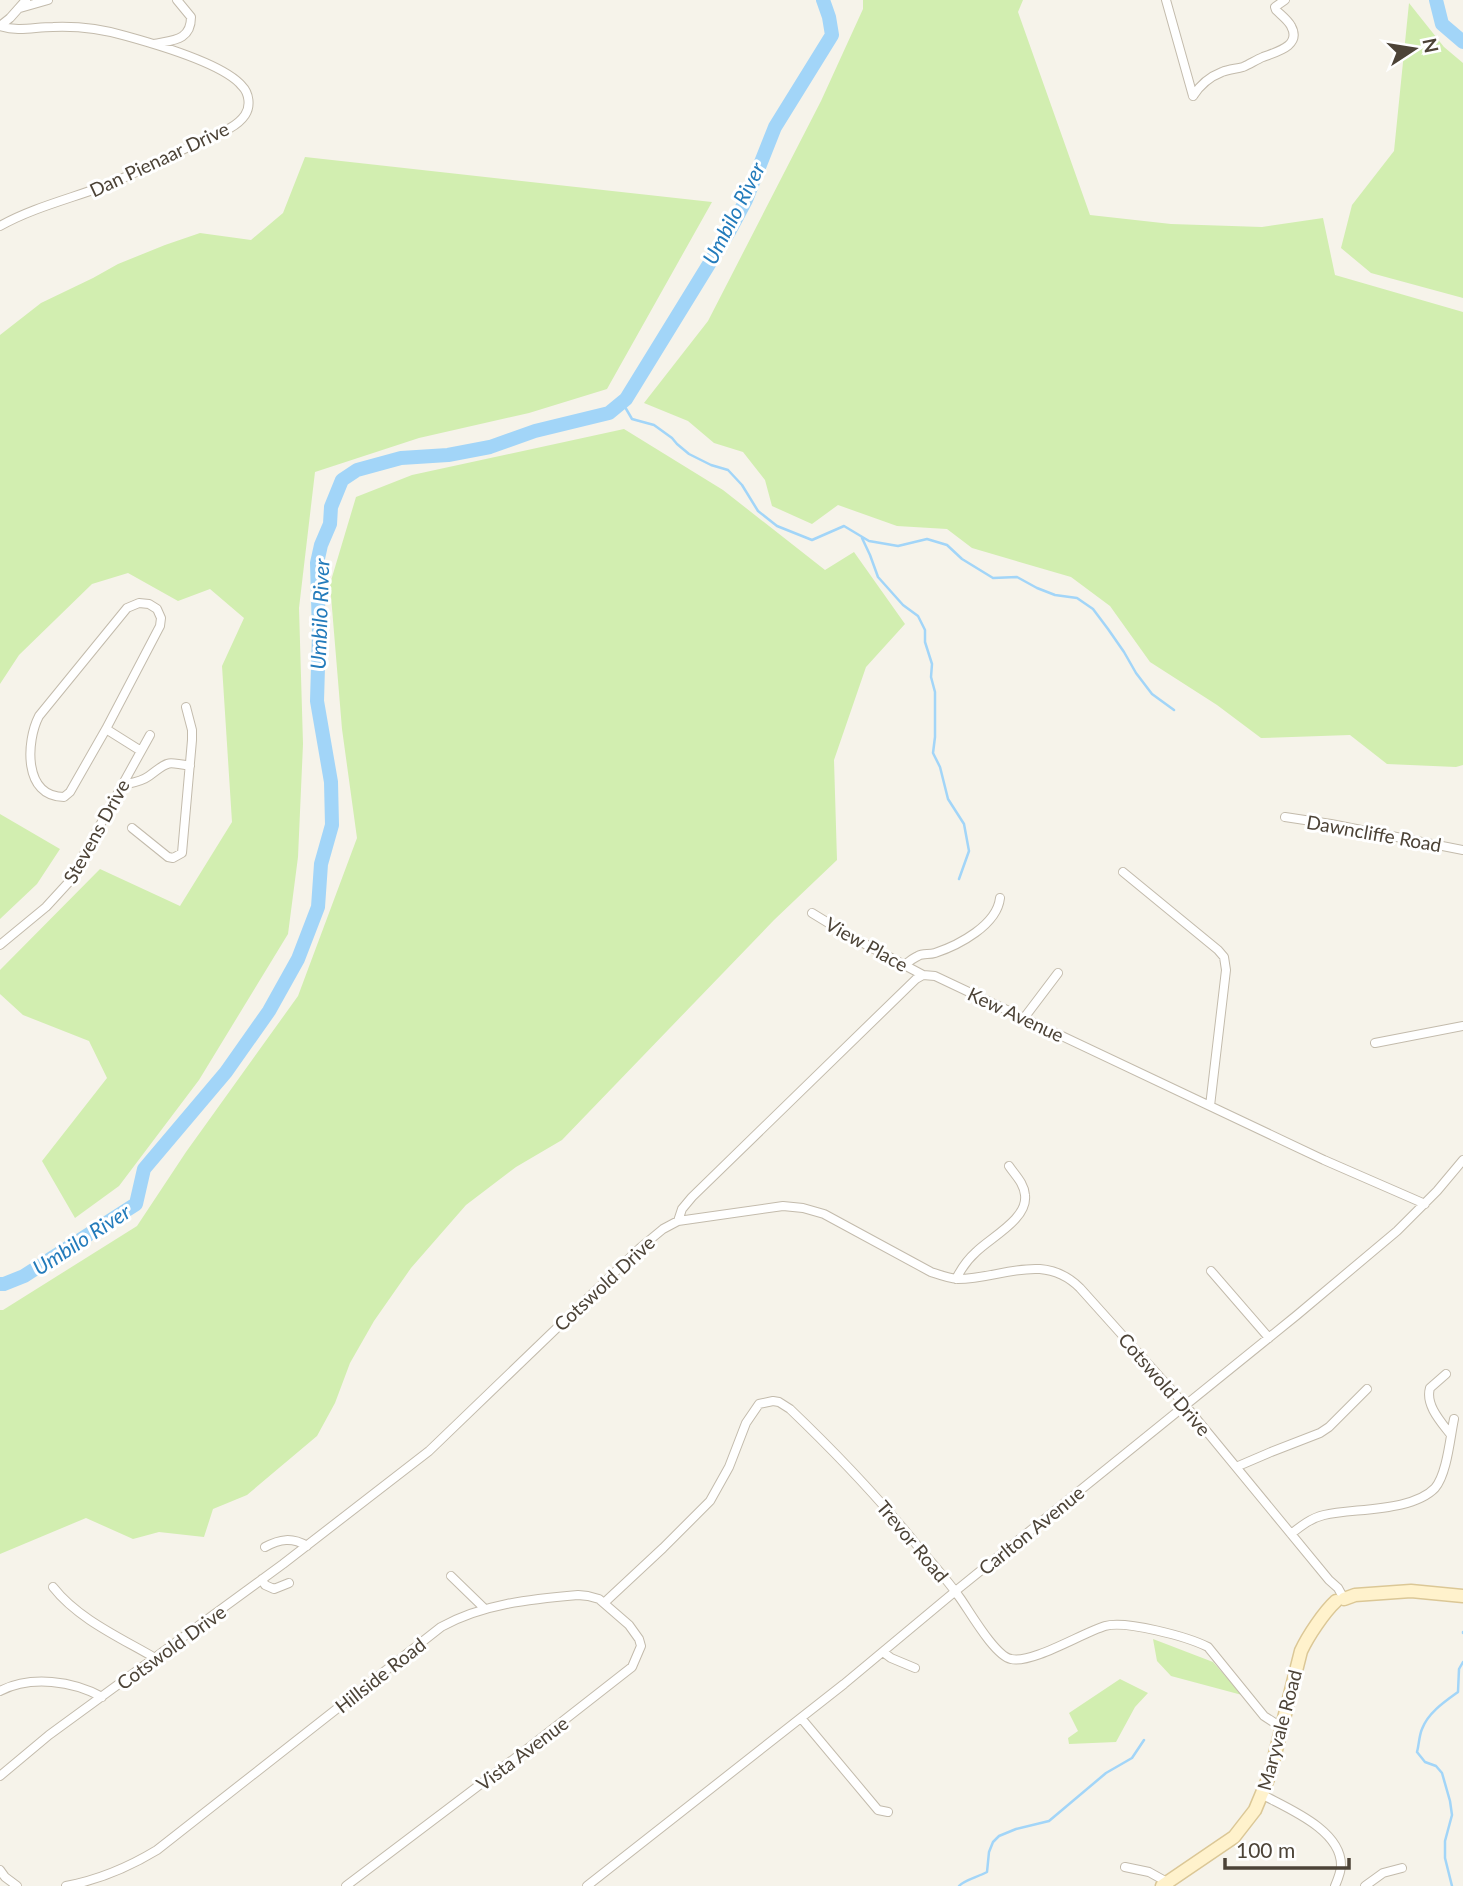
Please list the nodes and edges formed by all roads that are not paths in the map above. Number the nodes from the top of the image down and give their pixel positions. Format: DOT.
graph roads {
  1 [pos="26,0"];
  2 [pos="48,0"];
  3 [pos="177,0"];
  4 [pos="1166,0"];
  5 [pos="1281,2"];
  6 [pos="20,8"];
  7 [pos="0,26"];
  8 [pos="151,44"];
  9 [pos="0,226"];
  10 [pos="186,707"];
  11 [pos="106,729"];
  12 [pos="150,735"];
  13 [pos="141,751"];
  14 [pos="190,766"];
  15 [pos="122,785"];
  16 [pos="1285,817"];
  17 [pos="132,828"];
  18 [pos="1463,850"];
  19 [pos="1123,872"];
  20 [pos="1000,898"];
  21 [pos="812,913"];
  22 [pos="0,945"];
  23 [pos="904,965"];
  24 [pos="1058,973"];
  25 [pos="923,975"];
  26 [pos="1024,1018"];
  27 [pos="1463,1026"];
  28 [pos="1375,1043"];
  29 [pos="1210,1106"];
  30 [pos="1463,1160"];
  31 [pos="1009,1166"];
  32 [pos="1425,1204"];
  33 [pos="678,1221"];
  34 [pos="1211,1271"];
  35 [pos="956,1279"];
  36 [pos="1269,1338"];
  37 [pos="1446,1374"];
  38 [pos="1367,1389"];
  39 [pos="1185,1405"];
  40 [pos="1454,1419"];
  41 [pos="1451,1435"];
  42 [pos="1236,1467"];
  43 [pos="1291,1534"];
  44 [pos="265,1546"];
  45 [pos="307,1546"];
  46 [pos="451,1576"];
  47 [pos="262,1580"];
  48 [pos="289,1583"];
  49 [pos="53,1587"];
  50 [pos="956,1591"];
  51 [pos="1463,1596"];
  52 [pos="1341,1601"];
  53 [pos="604,1603"];
  54 [pos="485,1609"];
  55 [pos="883,1652"];
  56 [pos="155,1658"];
  57 [pos="915,1668"];
  58 [pos="0,1691"];
  59 [pos="102,1697"];
  60 [pos="801,1718"];
  61 [pos="1281,1727"];
  62 [pos="0,1776"];
  63 [pos="1263,1795"];
  64 [pos="888,1812"];
  65 [pos="1125,1867"];
  66 [pos="1402,1868"];
  67 [pos="0,1870"];
  68 [pos="1164,1884"];
  69 [pos="17,1886"];
  70 [pos="66,1886"];
  71 [pos="346,1886"];
  72 [pos="587,1886"];
  73 [pos="1335,1886"];
  74 [pos="1365,1886"];
  1 -- 6 [label="street"];
  2 -- 6 [label="street"];
  3 -- 8 [label="street"];
  4 -- 5 [label="street"];
  6 -- 7 [label="street"];
  7 -- 8 [label="street, Dan Pienaar Drive"];
  8 -- 9 [label="street, Dan Pienaar Drive"];
  10 -- 14 [label="street"];
  11 -- 11 [label="street"];
  11 -- 13 [label="street"];
  12 -- 13 [label="street, Stevens Drive"];
  13 -- 15 [label="street, Stevens Drive"];
  14 -- 15 [label="street"];
  14 -- 17 [label="street"];
  15 -- 22 [label="street, Stevens Drive"];
  16 -- 18 [label="street, Dawncliffe Road"];
  19 -- 29 [label="street"];
  20 -- 23 [label="street"];
  21 -- 23 [label="street, View Place"];
  23 -- 25 [label="street, View Place"];
  24 -- 26 [label="street"];
  25 -- 26 [label="street, Kew Avenue"];
  25 -- 33 [label="street"];
  26 -- 29 [label="street, Kew Avenue"];
  27 -- 28 [label="street"];
  29 -- 32 [label="street, Kew Avenue"];
  30 -- 32 [label="street, Carlton Avenue"];
  31 -- 35 [label="street"];
  32 -- 36 [label="street, Carlton Avenue"];
  33 -- 35 [label="street, Cotswold Drive"];
  33 -- 45 [label="street, Cotswold Drive"];
  34 -- 36 [label="street"];
  35 -- 39 [label="street, Cotswold Drive"];
  36 -- 39 [label="street, Carlton Avenue"];
  37 -- 41 [label="street"];
  38 -- 42 [label="street"];
  39 -- 42 [label="street, Cotswold Drive"];
  39 -- 50 [label="street, Carlton Avenue"];
  40 -- 41 [label="street"];
  41 -- 43 [label="street"];
  42 -- 43 [label="street, Cotswold Drive"];
  43 -- 52 [label="street, Cotswold Drive"];
  44 -- 45 [label="street"];
  45 -- 47 [label="street, Cotswold Drive"];
  46 -- 54 [label="street"];
  47 -- 48 [label="street"];
  47 -- 56 [label="street, Cotswold Drive"];
  49 -- 56 [label="street"];
  50 -- 53 [label="street, Trevor Road"];
  50 -- 55 [label="street, Carlton Avenue"];
  50 -- 61 [label="street, Trevor Road"];
  51 -- 52 [label="street, Maryvale Road"];
  52 -- 61 [label="street, Maryvale Road"];
  53 -- 54 [label="street, Hillside Road"];
  53 -- 71 [label="street, Vista Avenue"];
  54 -- 70 [label="street, Hillside Road"];
  55 -- 57 [label="street"];
  55 -- 60 [label="street, Carlton Avenue"];
  56 -- 59 [label="street, Cotswold Drive"];
  58 -- 59 [label="street"];
  59 -- 62 [label="street, Cotswold Drive"];
  60 -- 64 [label="street"];
  60 -- 72 [label="street, Carlton Avenue"];
  61 -- 63 [label="street, Maryvale Road"];
  63 -- 68 [label="street, Maryvale Road"];
  63 -- 73 [label="street"];
  65 -- 68 [label="street"];
  66 -- 74 [label="street"];
  67 -- 69 [label="street"];
}
